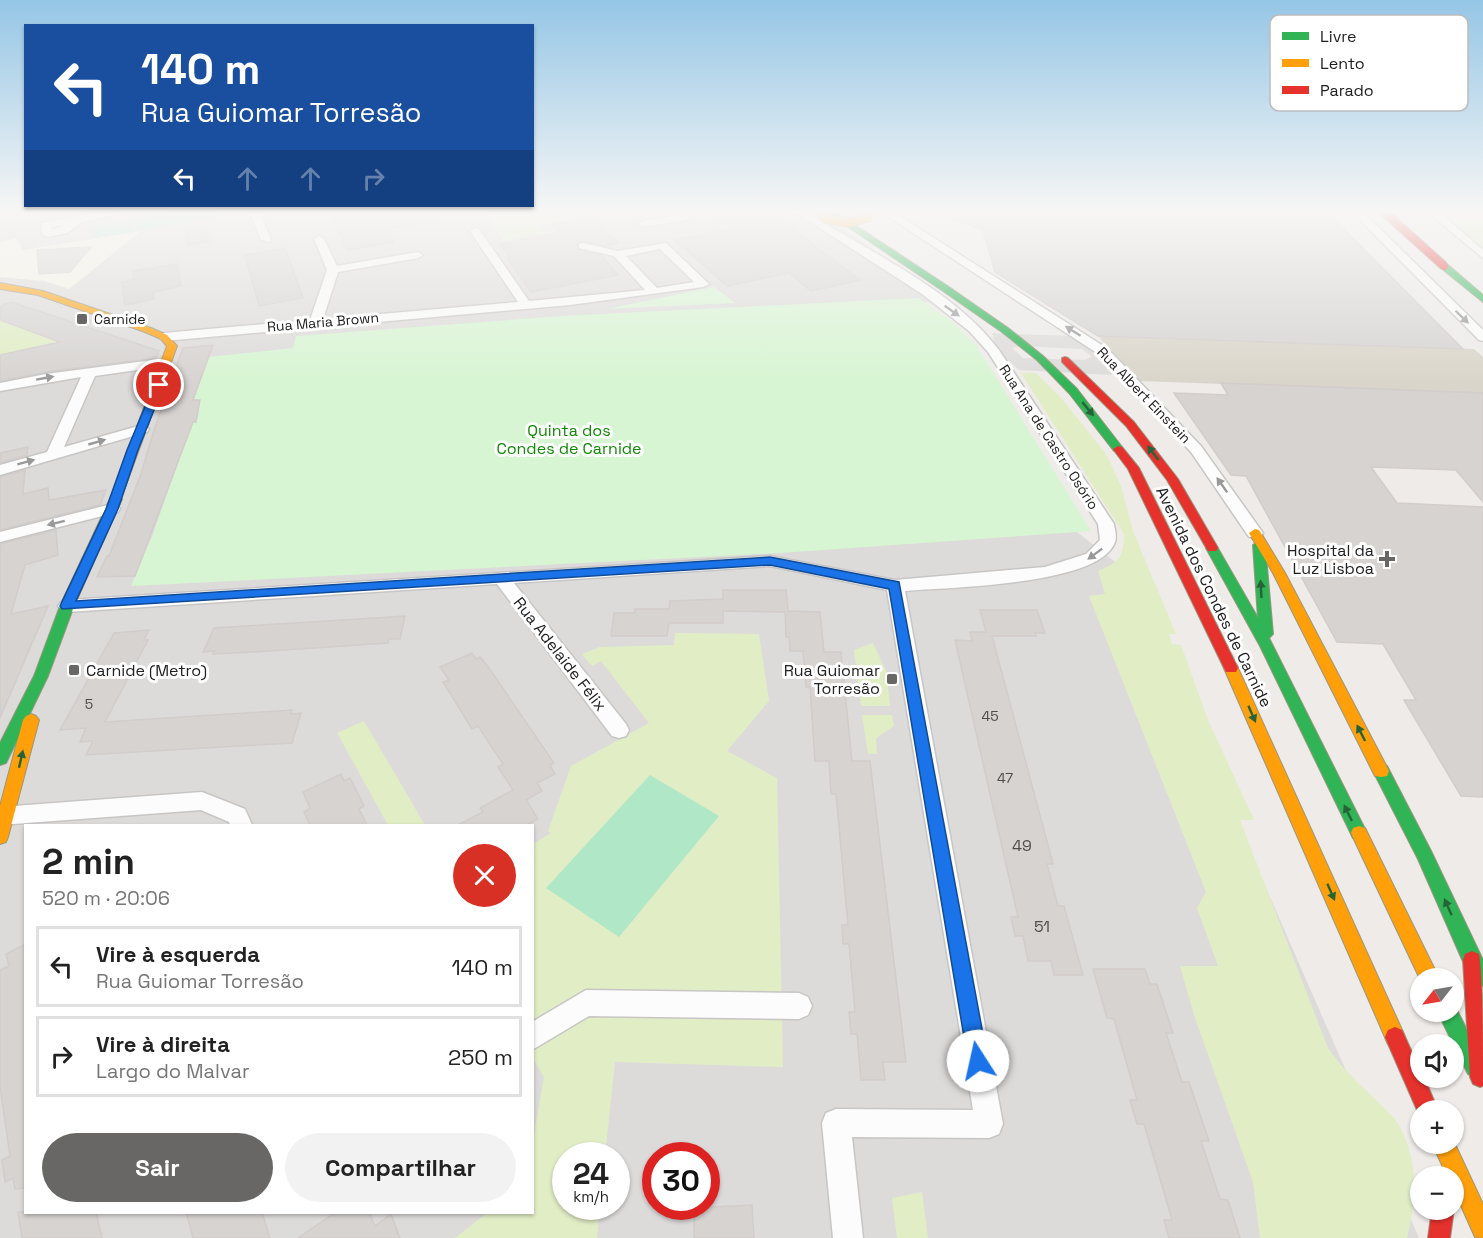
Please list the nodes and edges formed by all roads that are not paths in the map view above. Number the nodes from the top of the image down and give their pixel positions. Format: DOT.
graph roads {
  1 [pos="346,268"];
  2 [pos="501,268"];
  3 [pos="631,268"];
  4 [pos="687,268"];
  5 [pos="887,268"];
  6 [pos="911,268"];
  7 [pos="936,268"];
  8 [pos="973,268"];
  9 [pos="1413,268"];
  10 [pos="1448,268"];
  11 [pos="333,270"];
  12 [pos="0,286"];
  13 [pos="654,292"];
  14 [pos="1483,299"];
  15 [pos="987,300"];
  16 [pos="526,304"];
  17 [pos="316,322"];
  18 [pos="164,337"];
  19 [pos="1483,337"];
  20 [pos="1052,348"];
  21 [pos="153,364"];
  22 [pos="90,372"];
  23 [pos="0,387"];
  24 [pos="142,429"];
  25 [pos="53,455"];
  26 [pos="0,470"];
  27 [pos="112,509"];
  28 [pos="1255,533"];
  29 [pos="0,537"];
  30 [pos="501,578"];
  31 [pos="895,586"];
  32 [pos="67,606"];
  33 [pos="1267,646"];
  34 [pos="41,675"];
  35 [pos="619,730"];
  36 [pos="0,759"];
  37 [pos="3,816"];
  38 [pos="241,824"];
  39 [pos="0,837"];
  40 [pos="1472,960"];
  41 [pos="1425,968"];
  42 [pos="1483,977"];
  43 [pos="799,1006"];
  44 [pos="1452,1022"];
  45 [pos="534,1036"];
  46 [pos="1481,1080"];
  47 [pos="1424,1100"];
  48 [pos="1448,1154"];
  49 [pos="1441,1220"];
  50 [pos="1483,1229"];
  51 [pos="848,1238"];
  52 [pos="1439,1238"];
  1 -- 11 [label="street"];
  2 -- 16 [label="street"];
  3 -- 13 [label="street"];
  4 -- 13 [label="street, Rua Maria Brown"];
  5 -- 31 [label="street, Rua Ana de Castro Osório, one-way"];
  6 -- 47 [label="main road, Avenida dos Condes de Carnide, one-way"];
  7 -- 15 [label="main road"];
  28 -- 8 [label="street, Rua Albert Einstein, one-way"];
  9 -- 19 [label="street, one-way"];
  10 -- 14 [label="main road, bridge"];
  11 -- 17 [label="street"];
  12 -- 18 [label="main road, Rua Maria Brown"];
  13 -- 16 [label="street, Rua Maria Brown"];
  16 -- 17 [label="street, Rua Maria Brown"];
  17 -- 18 [label="street, Rua Maria Brown"];
  18 -- 24 [label="main road"];
  33 -- 20 [label="main road, Avenida dos Condes de Carnide, one-way"];
  21 -- 22 [label="street"];
  23 -- 22 [label="street, one-way"];
  22 -- 25 [label="street"];
  25 -- 24 [label="street, one-way"];
  24 -- 27 [label="main road"];
  26 -- 25 [label="street, one-way"];
  27 -- 29 [label="street, one-way"];
  27 -- 32 [label="main road"];
  33 -- 28 [label="main road, one-way"];
  40 -- 28 [label="main road, one-way"];
  30 -- 31 [label="street"];
  30 -- 32 [label="street"];
  30 -- 35 [label="street, Rua Adelaide Félix"];
  31 -- 51 [label="street"];
  32 -- 34 [label="main road"];
  41 -- 33 [label="main road, Avenida dos Condes de Carnide, one-way"];
  34 -- 36 [label="main road"];
  37 -- 34 [label="main road, one-way"];
  37 -- 38 [label="street"];
  37 -- 39 [label="main road"];
  40 -- 42 [label="main road"];
  40 -- 46 [label="main road"];
  43 -- 45 [label="street"];
  44 -- 46 [label="main road"];
  48 -- 50 [label="main road"];
  49 -- 52 [label="main road"];
}
